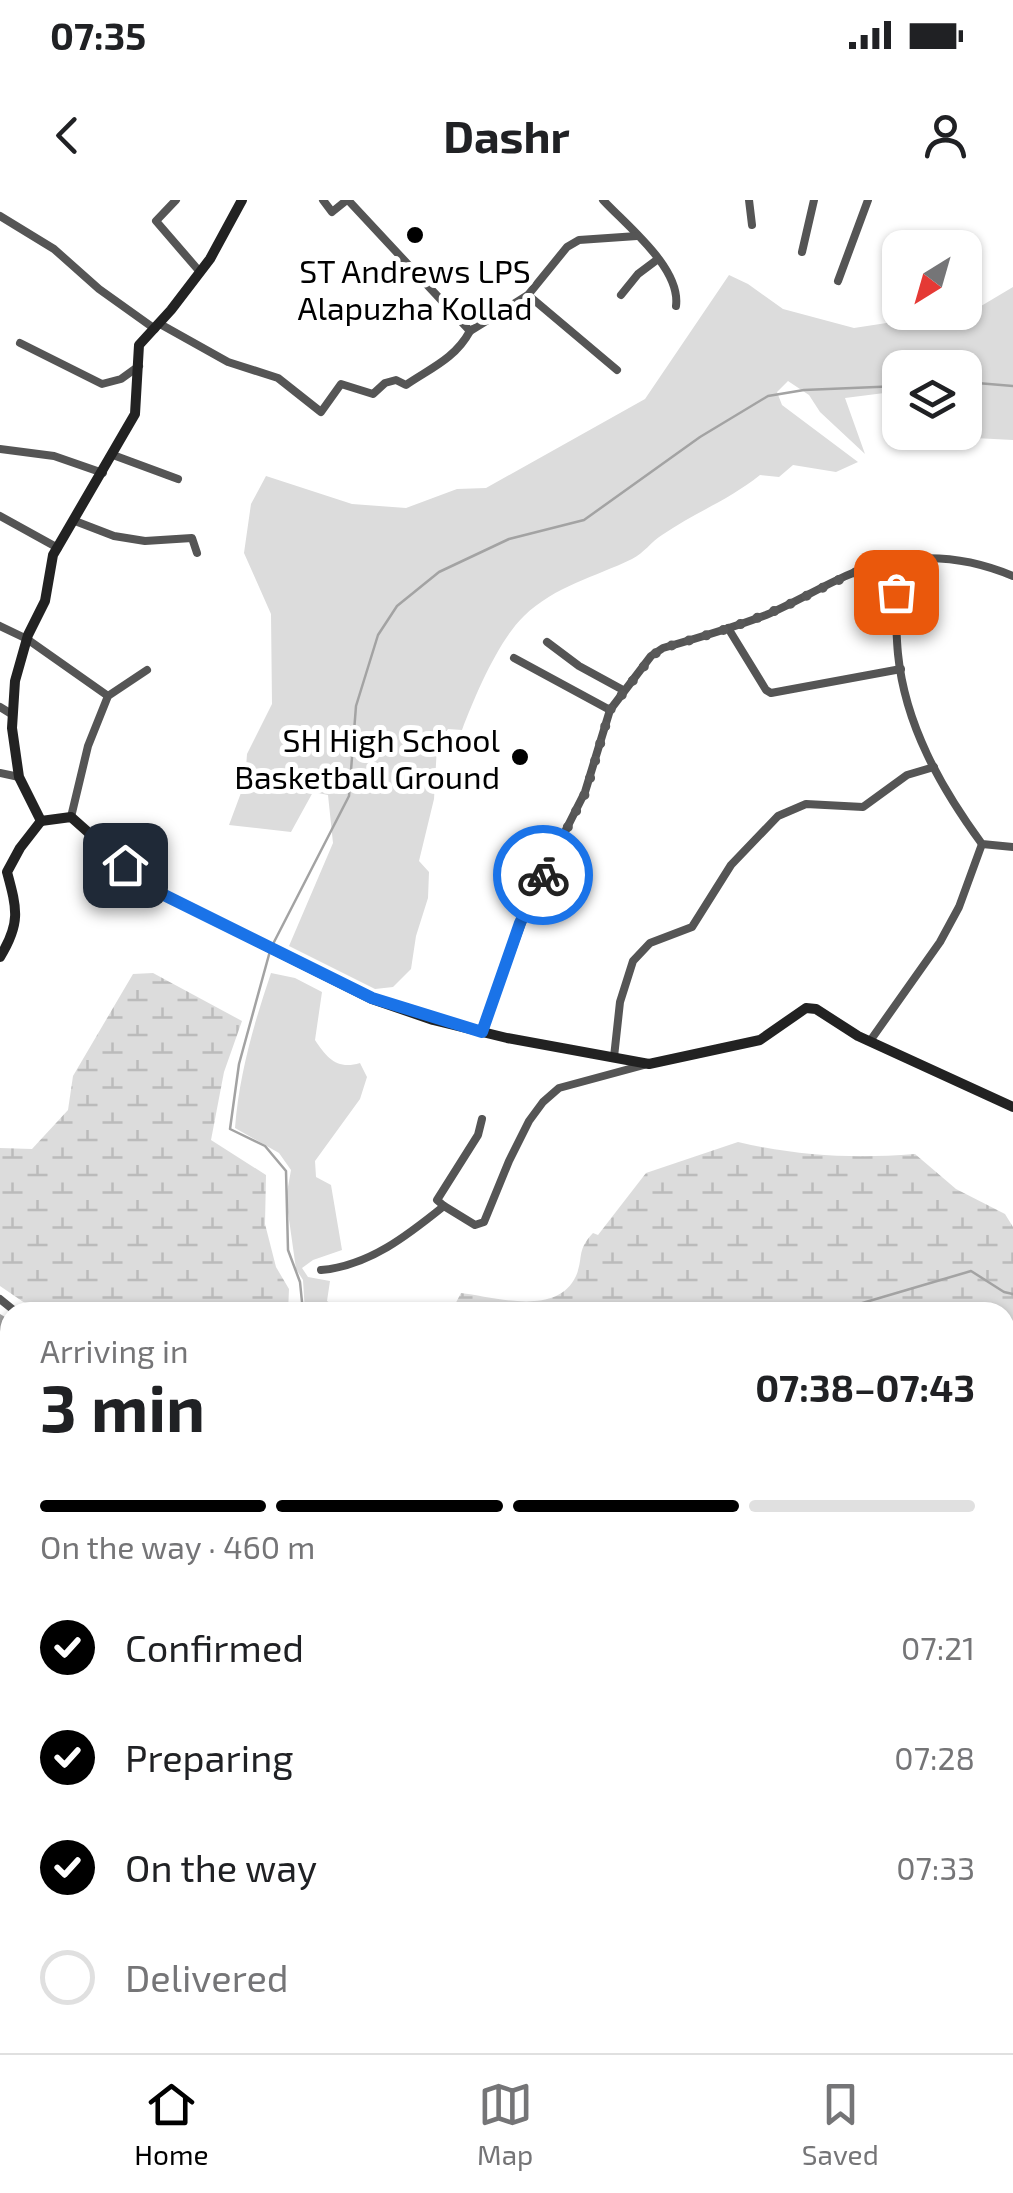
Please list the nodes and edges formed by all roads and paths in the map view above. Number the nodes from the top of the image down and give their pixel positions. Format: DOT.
graph roads {
  1 [pos="176,200"];
  2 [pos="242,200"];
  3 [pos="322,200"];
  4 [pos="348,200"];
  5 [pos="603,200"];
  6 [pos="749,200"];
  7 [pos="814,200"];
  8 [pos="868,200"];
  9 [pos="0,216"];
  10 [pos="752,226"];
  11 [pos="637,236"];
  12 [pos="802,252"];
  13 [pos="658,259"];
  14 [pos="200,272"];
  15 [pos="838,281"];
  16 [pos="528,295"];
  17 [pos="621,295"];
  18 [pos="676,306"];
  19 [pos="158,326"];
  20 [pos="470,332"];
  21 [pos="20,343"];
  22 [pos="138,366"];
  23 [pos="618,370"];
  24 [pos="0,449"];
  25 [pos="112,455"];
  26 [pos="103,474"];
  27 [pos="178,479"];
  28 [pos="0,516"];
  29 [pos="75,521"];
  30 [pos="58,548"];
  31 [pos="196,553"];
  32 [pos="895,560"];
  33 [pos="1013,576"];
  34 [pos="0,626"];
  35 [pos="728,628"];
  36 [pos="26,640"];
  37 [pos="547,642"];
  38 [pos="514,658"];
  39 [pos="901,669"];
  40 [pos="147,670"];
  41 [pos="622,690"];
  42 [pos="108,696"];
  43 [pos="0,708"];
  44 [pos="610,710"];
  45 [pos="13,716"];
  46 [pos="934,767"];
  47 [pos="0,773"];
  48 [pos="19,777"];
  49 [pos="72,818"];
  50 [pos="41,821"];
  51 [pos="982,844"];
  52 [pos="1013,848"];
  53 [pos="0,957"];
  54 [pos="482,1032"];
  55 [pos="870,1041"];
  56 [pos="614,1057"];
  57 [pos="649,1064"];
  58 [pos="1013,1107"];
  59 [pos="482,1119"];
  60 [pos="444,1206"];
  61 [pos="321,1270"];
  1 -- 14 [label="street"];
  2 -- 14 [label="main road"];
  3 -- 4 [label="street"];
  4 -- 20 [label="street"];
  5 -- 11 [label="street"];
  6 -- 10 [label="street"];
  7 -- 12 [label="street"];
  8 -- 15 [label="street"];
  9 -- 19 [label="street"];
  11 -- 13 [label="street"];
  11 -- 16 [label="street"];
  13 -- 17 [label="street"];
  13 -- 18 [label="street"];
  14 -- 19 [label="main road"];
  16 -- 20 [label="street"];
  16 -- 23 [label="street"];
  19 -- 20 [label="street"];
  19 -- 22 [label="main road"];
  21 -- 22 [label="street"];
  22 -- 25 [label="main road"];
  24 -- 26 [label="street"];
  25 -- 26 [label="main road"];
  25 -- 27 [label="street"];
  26 -- 29 [label="main road"];
  28 -- 30 [label="street"];
  29 -- 30 [label="main road"];
  29 -- 31 [label="street"];
  30 -- 36 [label="main road"];
  32 -- 33 [label="street"];
  32 -- 35 [label="street"];
  32 -- 39 [label="street"];
  34 -- 36 [label="street"];
  35 -- 39 [label="street"];
  35 -- 41 [label="street"];
  36 -- 42 [label="street"];
  36 -- 45 [label="main road"];
  37 -- 41 [label="street"];
  38 -- 44 [label="street"];
  39 -- 46 [label="street"];
  40 -- 42 [label="street"];
  41 -- 44 [label="street"];
  42 -- 49 [label="street"];
  43 -- 45 [label="street"];
  44 -- 54 [label="street"];
  45 -- 48 [label="main road"];
  46 -- 51 [label="street"];
  46 -- 56 [label="street"];
  47 -- 48 [label="street"];
  48 -- 50 [label="main road"];
  49 -- 50 [label="main road"];
  49 -- 54 [label="main road"];
  50 -- 53 [label="main road"];
  51 -- 52 [label="street"];
  51 -- 55 [label="street"];
  54 -- 56 [label="main road"];
  55 -- 57 [label="main road"];
  55 -- 58 [label="main road"];
  56 -- 57 [label="main road"];
  57 -- 60 [label="street"];
  59 -- 60 [label="street"];
  60 -- 61 [label="street"];
}
